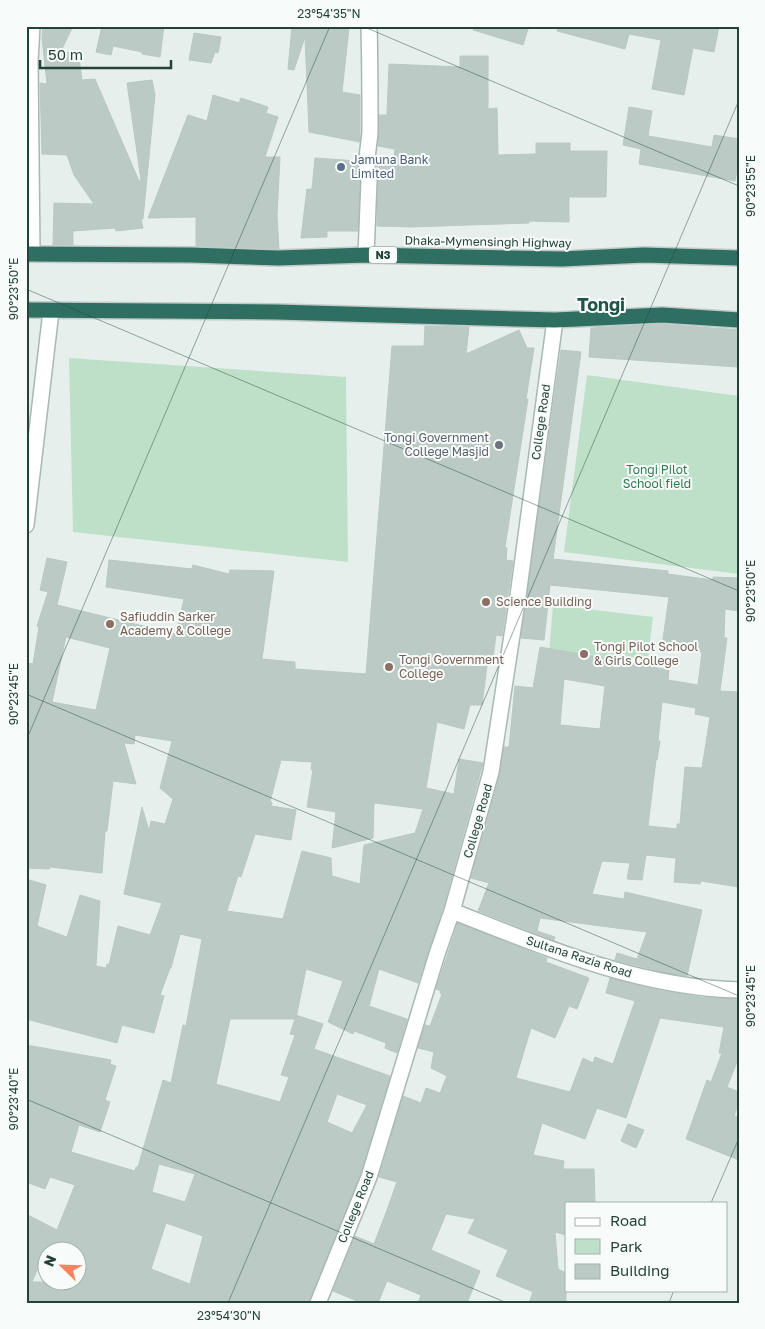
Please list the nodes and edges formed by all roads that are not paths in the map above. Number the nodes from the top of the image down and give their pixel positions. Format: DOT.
graph roads {
  1 [pos="32,26"];
  2 [pos="369,26"];
  3 [pos="29,254"];
  4 [pos="366,255"];
  5 [pos="739,258"];
  6 [pos="26,310"];
  7 [pos="51,310"];
  8 [pos="555,320"];
  9 [pos="739,320"];
  10 [pos="26,525"];
  11 [pos="452,911"];
  12 [pos="739,990"];
  13 [pos="318,1303"];
  1 -- 3 [label="street"];
  2 -- 4 [label="street"];
  3 -- 4 [label="highway, Dhaka-Mymensingh Highway / N3"];
  4 -- 5 [label="highway, Dhaka-Mymensingh Highway / N3"];
  6 -- 7 [label="highway"];
  7 -- 8 [label="highway"];
  7 -- 10 [label="street"];
  8 -- 9 [label="highway"];
  8 -- 11 [label="street, College Road"];
  11 -- 12 [label="street, Sultana Razia Road"];
  11 -- 13 [label="street, College Road"];
}
